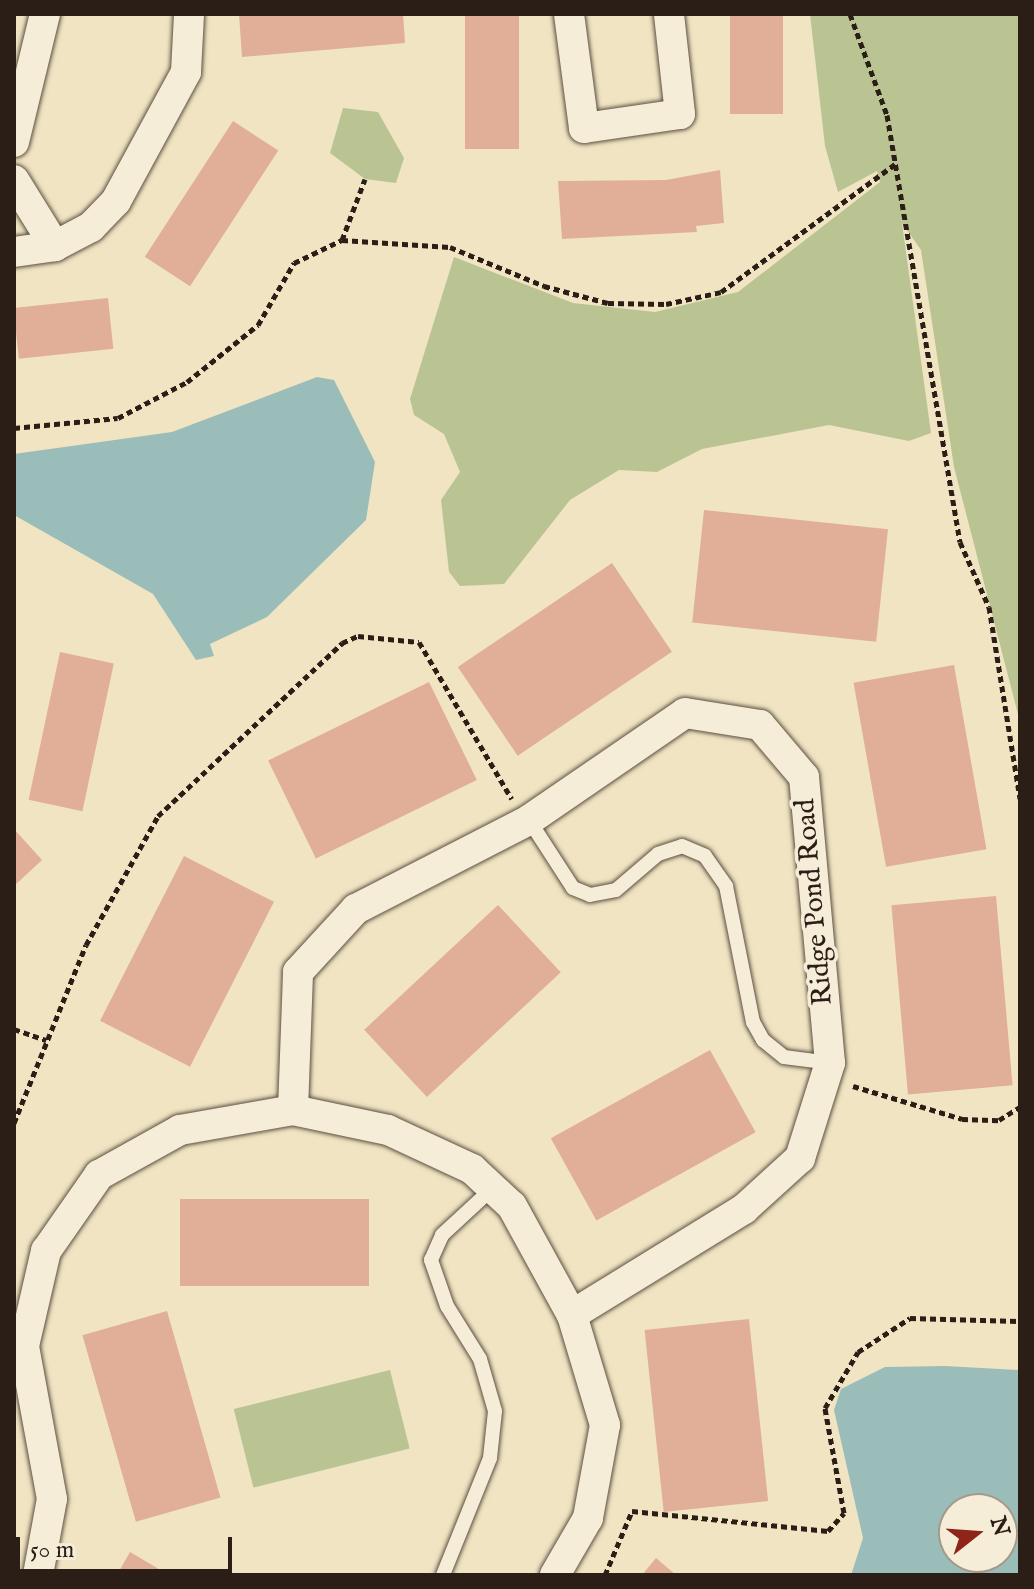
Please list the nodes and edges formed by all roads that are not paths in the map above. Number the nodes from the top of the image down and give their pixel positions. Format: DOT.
graph roads {
  1 [pos="45,14"];
  2 [pos="189,14"];
  3 [pos="569,14"];
  4 [pos="669,14"];
  5 [pos="14,142"];
  6 [pos="14,180"];
  7 [pos="55,246"];
  8 [pos="14,252"];
  9 [pos="529,820"];
  10 [pos="828,1069"];
  11 [pos="293,1110"];
  12 [pos="493,1188"];
  13 [pos="572,1315"];
  14 [pos="38,1575"];
  15 [pos="443,1575"];
  16 [pos="555,1575"];
  1 -- 5 [label="street"];
  2 -- 7 [label="street"];
  3 -- 4 [label="street"];
  6 -- 7 [label="street"];
  7 -- 8 [label="street"];
  9 -- 10 [label="lane"];
  9 -- 10 [label="street, Ridge Pond Road"];
  9 -- 11 [label="street, Ridge Pond Road"];
  10 -- 13 [label="street, Ridge Pond Road"];
  11 -- 12 [label="street"];
  11 -- 14 [label="street"];
  12 -- 13 [label="street"];
  12 -- 15 [label="lane"];
  13 -- 16 [label="street"];
}
